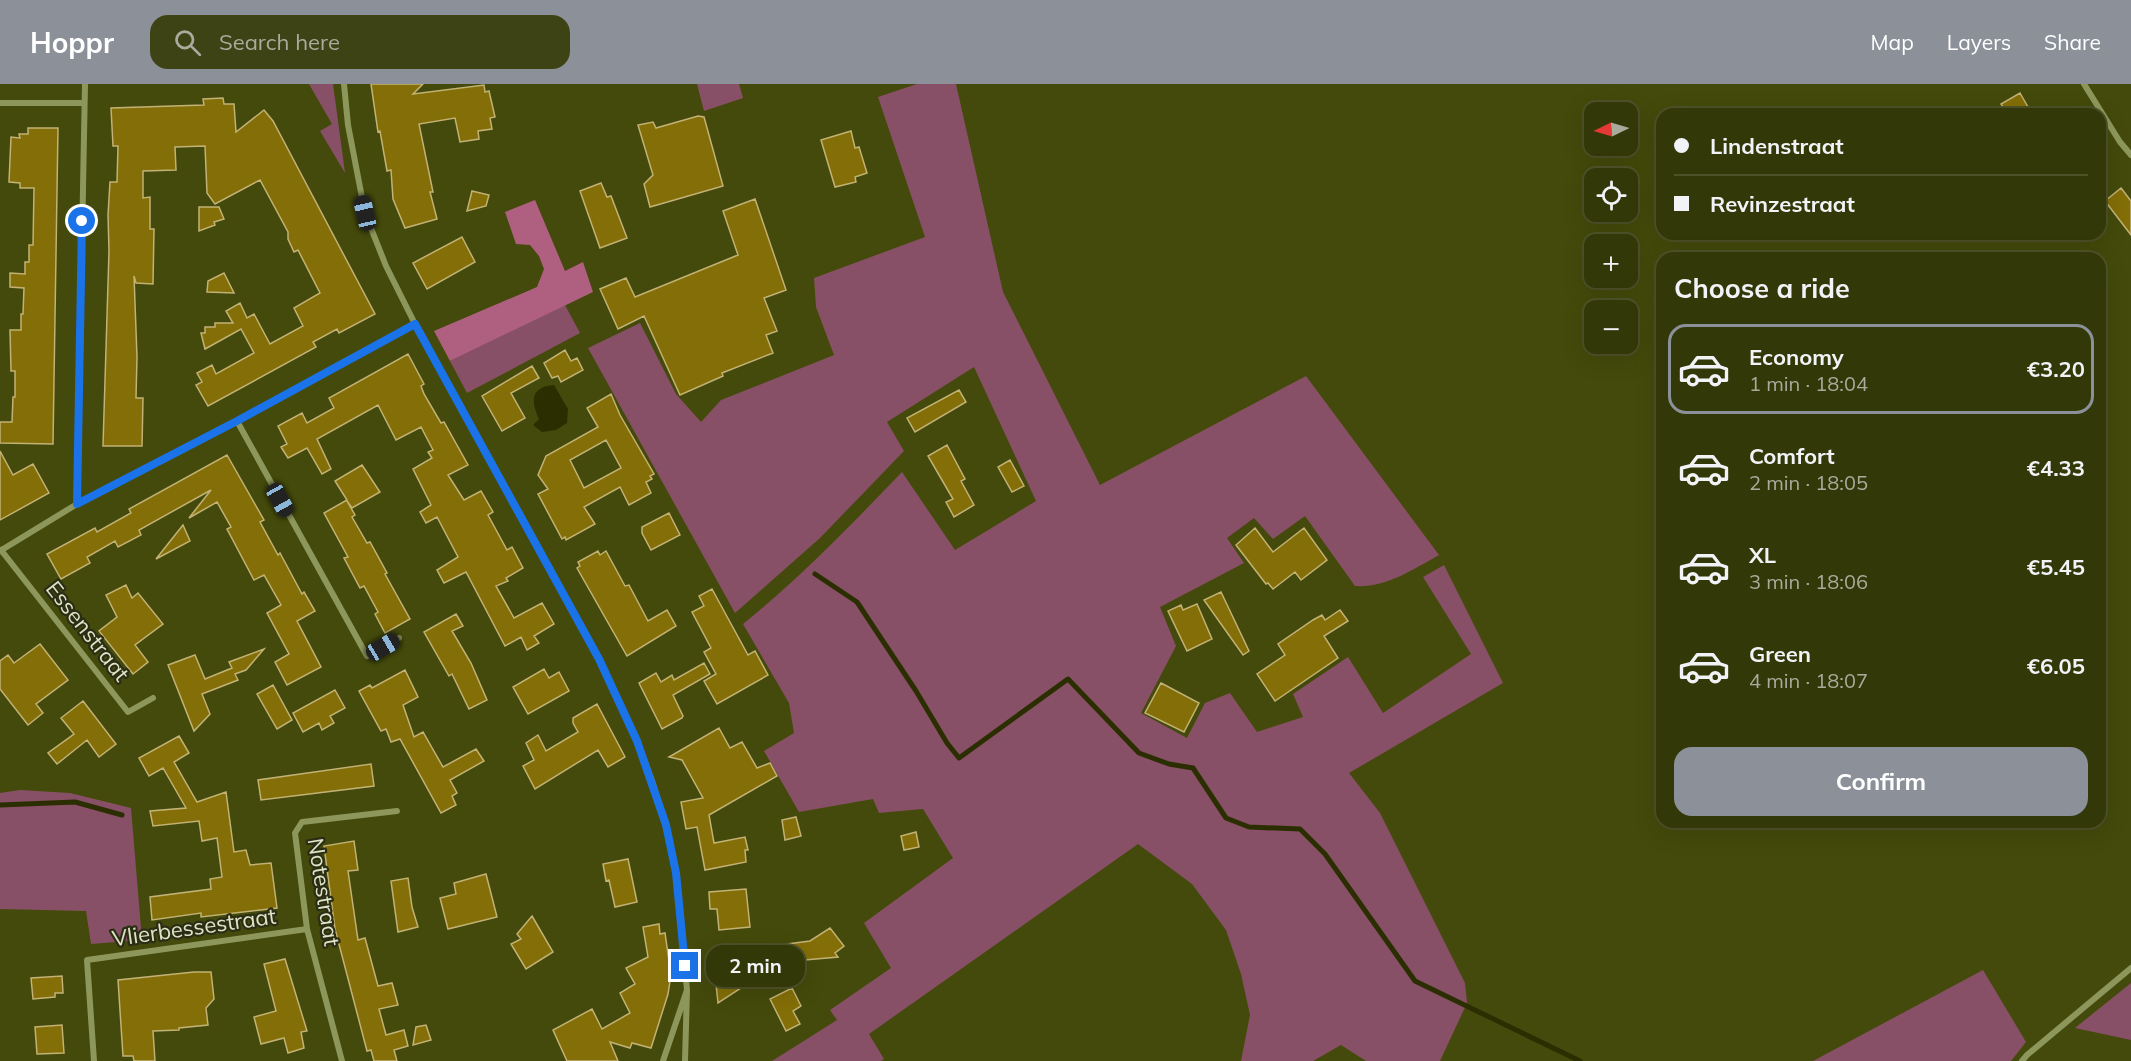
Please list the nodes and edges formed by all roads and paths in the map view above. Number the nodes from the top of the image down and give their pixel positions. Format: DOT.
graph roads {
  1 [pos="85,84"];
  2 [pos="345,84"];
  3 [pos="2084,84"];
  4 [pos="0,103"];
  5 [pos="84,103"];
  6 [pos="2099,108"];
  7 [pos="2106,119"];
  8 [pos="2131,155"];
  9 [pos="415,324"];
  10 [pos="237,421"];
  11 [pos="77,504"];
  12 [pos="1,550"];
  13 [pos="399,638"];
  14 [pos="153,698"];
  15 [pos="397,811"];
  16 [pos="308,929"];
  17 [pos="2131,968"];
  18 [pos="687,990"];
  19 [pos="94,1061"];
  20 [pos="342,1061"];
  21 [pos="663,1061"];
  22 [pos="685,1061"];
  23 [pos="2022,1061"];
  1 -- 5 [label="street"];
  2 -- 9 [label="street"];
  3 -- 6 [label="street"];
  4 -- 5 [label="street"];
  5 -- 11 [label="street"];
  7 -- 8 [label="street"];
  9 -- 10 [label="street"];
  9 -- 18 [label="street"];
  10 -- 11 [label="street"];
  10 -- 13 [label="street"];
  11 -- 12 [label="street"];
  12 -- 14 [label="street, Essenstraat"];
  15 -- 16 [label="street, Notestraat"];
  16 -- 19 [label="street, Vlierbessestraat"];
  16 -- 20 [label="street, Notestraat"];
  17 -- 23 [label="street"];
  18 -- 21 [label="street"];
  18 -- 22 [label="street"];
}
